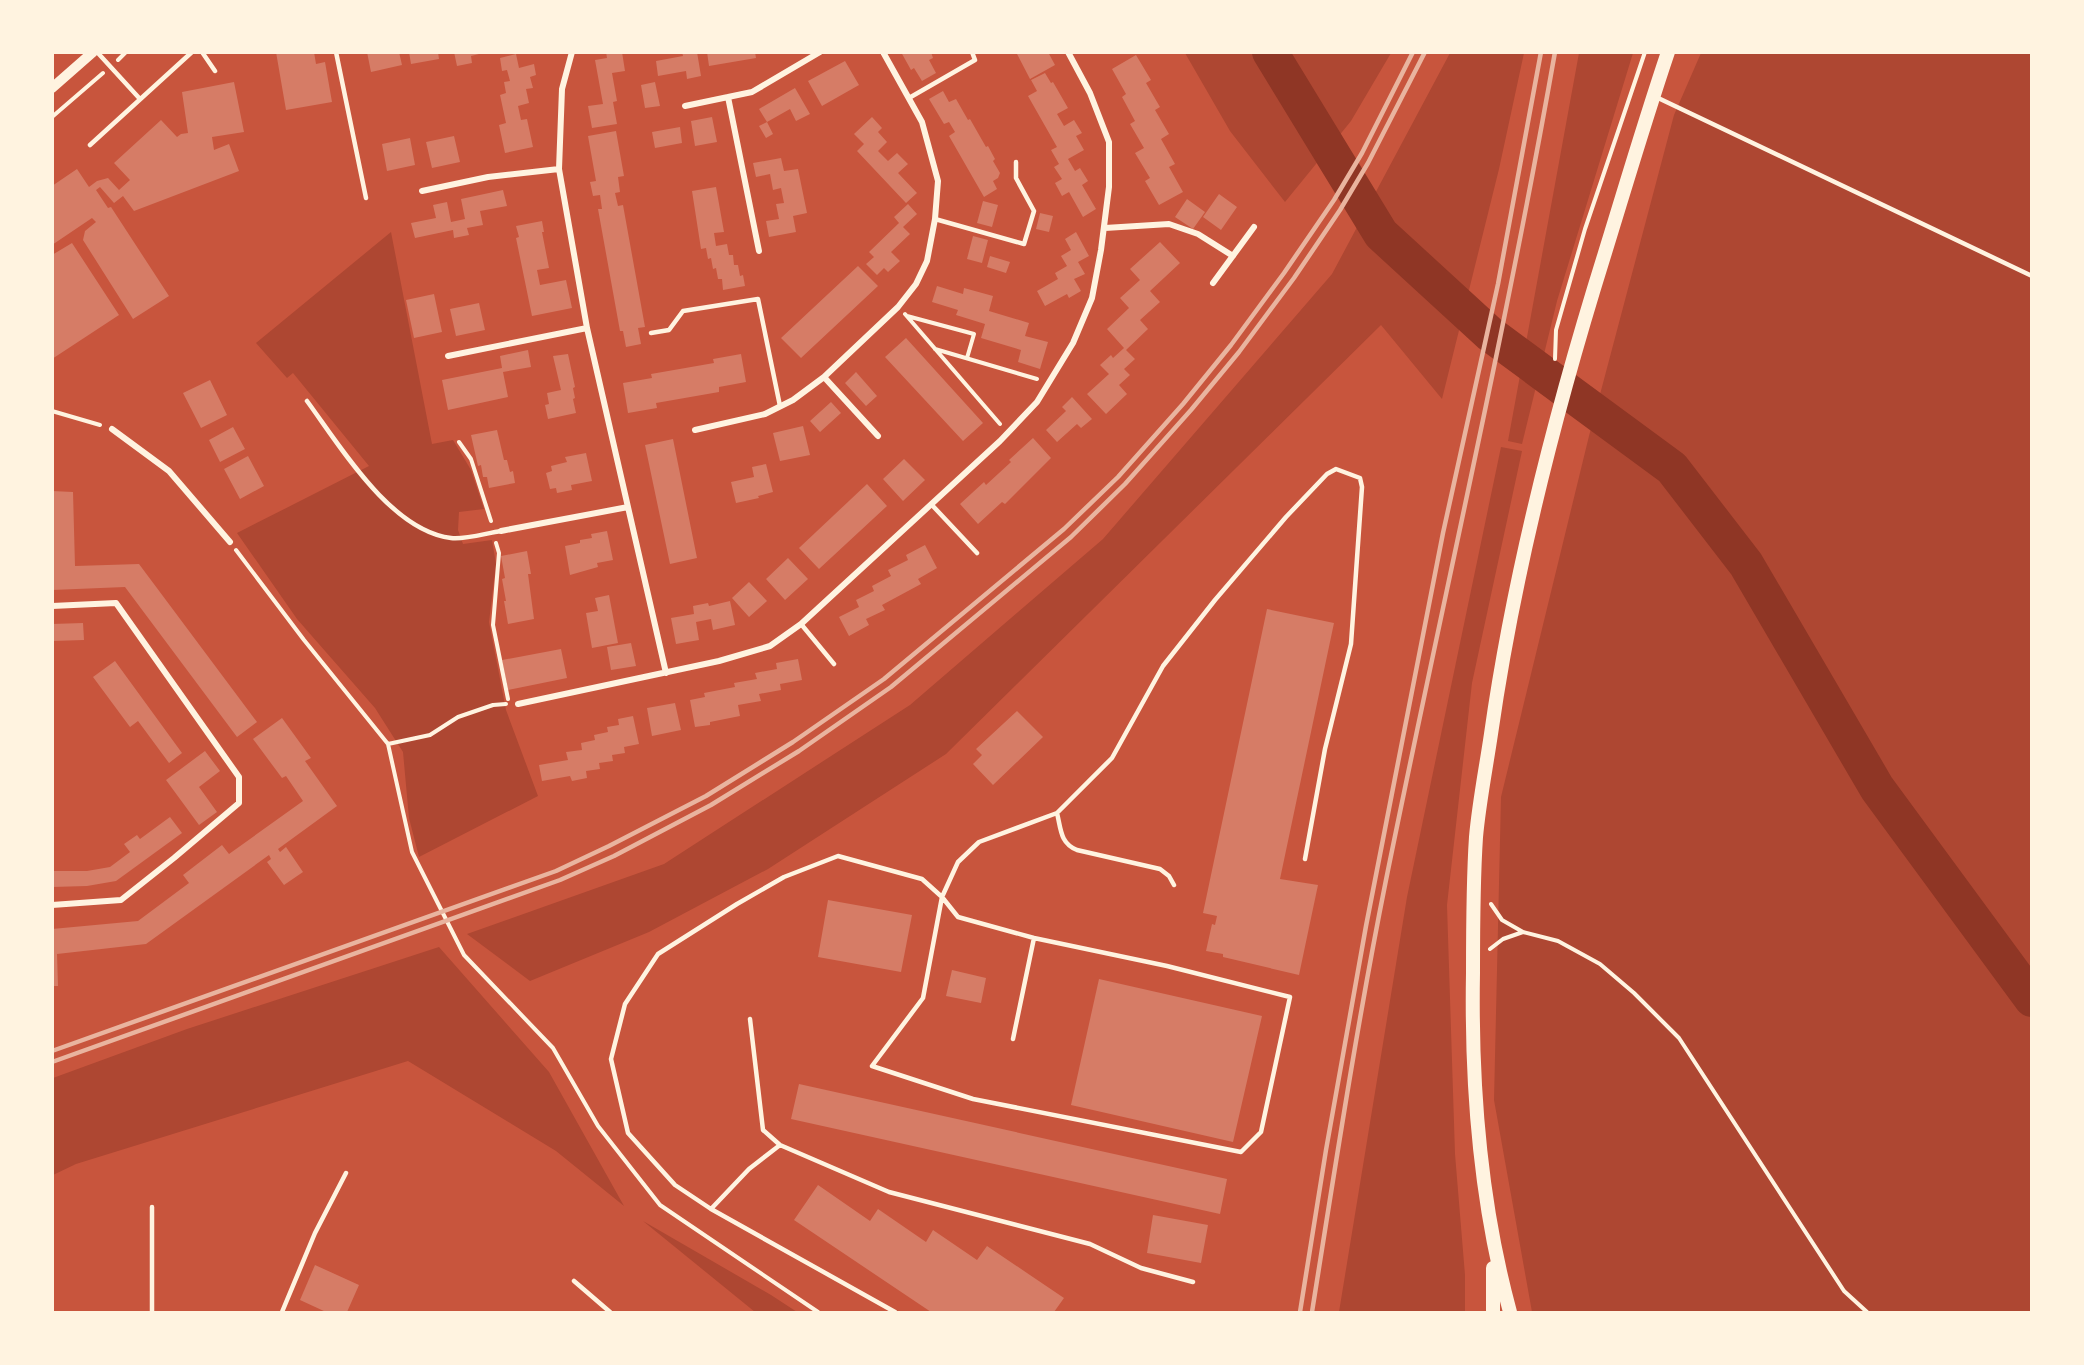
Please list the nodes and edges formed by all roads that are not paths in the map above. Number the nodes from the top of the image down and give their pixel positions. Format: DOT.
graph roads {
  1 [pos="95,52"];
  2 [pos="192,52"];
  3 [pos="201,52"];
  4 [pos="336,52"];
  5 [pos="572,52"];
  6 [pos="820,52"];
  7 [pos="883,52"];
  8 [pos="972,52"];
  9 [pos="1068,52"];
  10 [pos="1668,52"];
  11 [pos="215,71"];
  12 [pos="52,88"];
  13 [pos="1653,96"];
  14 [pos="728,97"];
  15 [pos="140,99"];
  16 [pos="909,99"];
  17 [pos="685,106"];
  18 [pos="90,146"];
  19 [pos="1016,162"];
  20 [pos="559,169"];
  21 [pos="422,191"];
  22 [pos="366,198"];
  23 [pos="935,219"];
  24 [pos="1254,227"];
  25 [pos="1105,228"];
  26 [pos="759,251"];
  27 [pos="1233,256"];
  28 [pos="2031,276"];
  29 [pos="1213,283"];
  30 [pos="587,328"];
  31 [pos="651,333"];
  32 [pos="448,356"];
  33 [pos="824,376"];
  34 [pos="307,401"];
  35 [pos="780,406"];
  36 [pos="112,429"];
  37 [pos="695,430"];
  38 [pos="878,436"];
  39 [pos="932,504"];
  40 [pos="628,507"];
  41 [pos="497,531"];
  42 [pos="231,542"];
  43 [pos="977,553"];
  44 [pos="52,606"];
  45 [pos="801,624"];
  46 [pos="834,664"];
  47 [pos="666,673"];
  48 [pos="518,704"];
  49 [pos="1057,813"];
  50 [pos="1305,860"];
  51 [pos="1174,885"];
  52 [pos="942,897"];
  53 [pos="52,905"];
  54 [pos="1034,938"];
  55 [pos="750,1019"];
  56 [pos="1013,1039"];
  57 [pos="780,1145"];
  58 [pos="346,1173"];
  59 [pos="152,1207"];
  60 [pos="711,1209"];
  61 [pos="1493,1248"];
  62 [pos="573,1281"];
  63 [pos="1193,1282"];
  64 [pos="152,1312"];
  65 [pos="282,1312"];
  66 [pos="609,1312"];
  67 [pos="895,1312"];
  68 [pos="1493,1312"];
  69 [pos="1510,1312"];
  1 -- 12 [label="street"];
  1 -- 15 [label="lane"];
  2 -- 15 [label="lane"];
  3 -- 11 [label="lane"];
  4 -- 22 [label="lane"];
  5 -- 20 [label="street"];
  6 -- 14 [label="street"];
  7 -- 16 [label="street"];
  8 -- 16 [label="lane"];
  9 -- 25 [label="street"];
  10 -- 13 [label="main road"];
  13 -- 28 [label="lane"];
  13 -- 61 [label="main road"];
  14 -- 17 [label="street"];
  14 -- 26 [label="street"];
  15 -- 18 [label="lane"];
  16 -- 23 [label="street"];
  19 -- 23 [label="lane"];
  20 -- 21 [label="street"];
  20 -- 30 [label="street"];
  23 -- 33 [label="street"];
  24 -- 27 [label="street"];
  25 -- 27 [label="street"];
  25 -- 39 [label="street"];
  27 -- 29 [label="street"];
  30 -- 32 [label="street"];
  30 -- 40 [label="street"];
  31 -- 35 [label="lane"];
  33 -- 35 [label="street"];
  33 -- 38 [label="street"];
  34 -- 41 [label="lane"];
  35 -- 37 [label="street"];
  36 -- 42 [label="street"];
  39 -- 43 [label="lane"];
  39 -- 45 [label="street"];
  40 -- 41 [label="street"];
  40 -- 47 [label="street"];
  44 -- 53 [label="street"];
  45 -- 46 [label="lane"];
  45 -- 47 [label="street"];
  47 -- 48 [label="street"];
  49 -- 50 [label="lane"];
  49 -- 51 [label="lane"];
  49 -- 52 [label="lane"];
  52 -- 54 [label="lane"];
  52 -- 54 [label="lane"];
  52 -- 60 [label="lane"];
  54 -- 56 [label="lane"];
  55 -- 57 [label="lane"];
  57 -- 60 [label="lane"];
  57 -- 63 [label="lane"];
  58 -- 65 [label="lane"];
  59 -- 64 [label="lane"];
  60 -- 67 [label="lane"];
  61 -- 68 [label="main road"];
  61 -- 69 [label="main road"];
  62 -- 66 [label="lane"];
}
